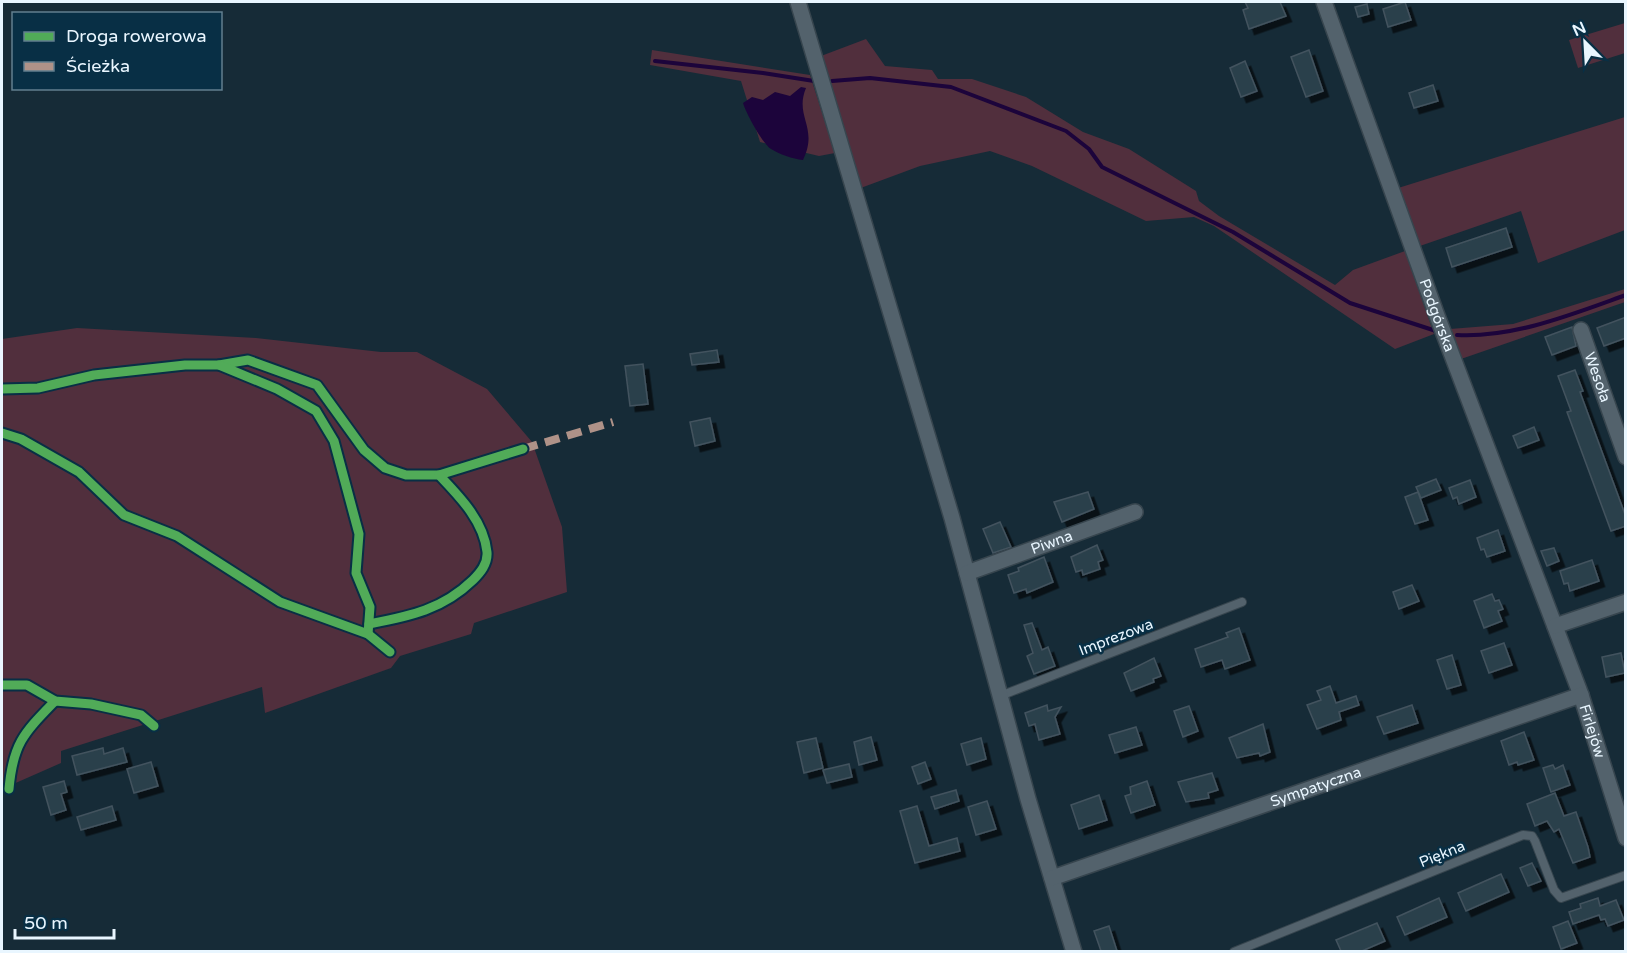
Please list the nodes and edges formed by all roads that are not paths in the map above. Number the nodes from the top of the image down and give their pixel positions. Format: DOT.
graph roads {
  1 [pos="798,2"];
  2 [pos="1324,2"];
  3 [pos="1581,330"];
  4 [pos="1626,457"];
  5 [pos="1135,512"];
  6 [pos="967,573"];
  7 [pos="1242,602"];
  8 [pos="1626,602"];
  9 [pos="1555,626"];
  10 [pos="1581,695"];
  11 [pos="1000,696"];
  12 [pos="1626,838"];
  13 [pos="1626,875"];
  14 [pos="1052,878"];
  15 [pos="1074,951"];
  16 [pos="1234,951"];
  1 -- 6 [label="street"];
  2 -- 9 [label="street, Podgórska"];
  3 -- 4 [label="street, Wesoła"];
  5 -- 6 [label="street, Piwna"];
  6 -- 11 [label="street"];
  7 -- 11 [label="lane, Imprezowa"];
  8 -- 9 [label="street"];
  9 -- 10 [label="street, Firlejów"];
  10 -- 12 [label="street, Firlejów"];
  10 -- 14 [label="street, Sympatyczna"];
  11 -- 14 [label="street"];
  13 -- 16 [label="lane, Piękna"];
  14 -- 15 [label="street"];
}
